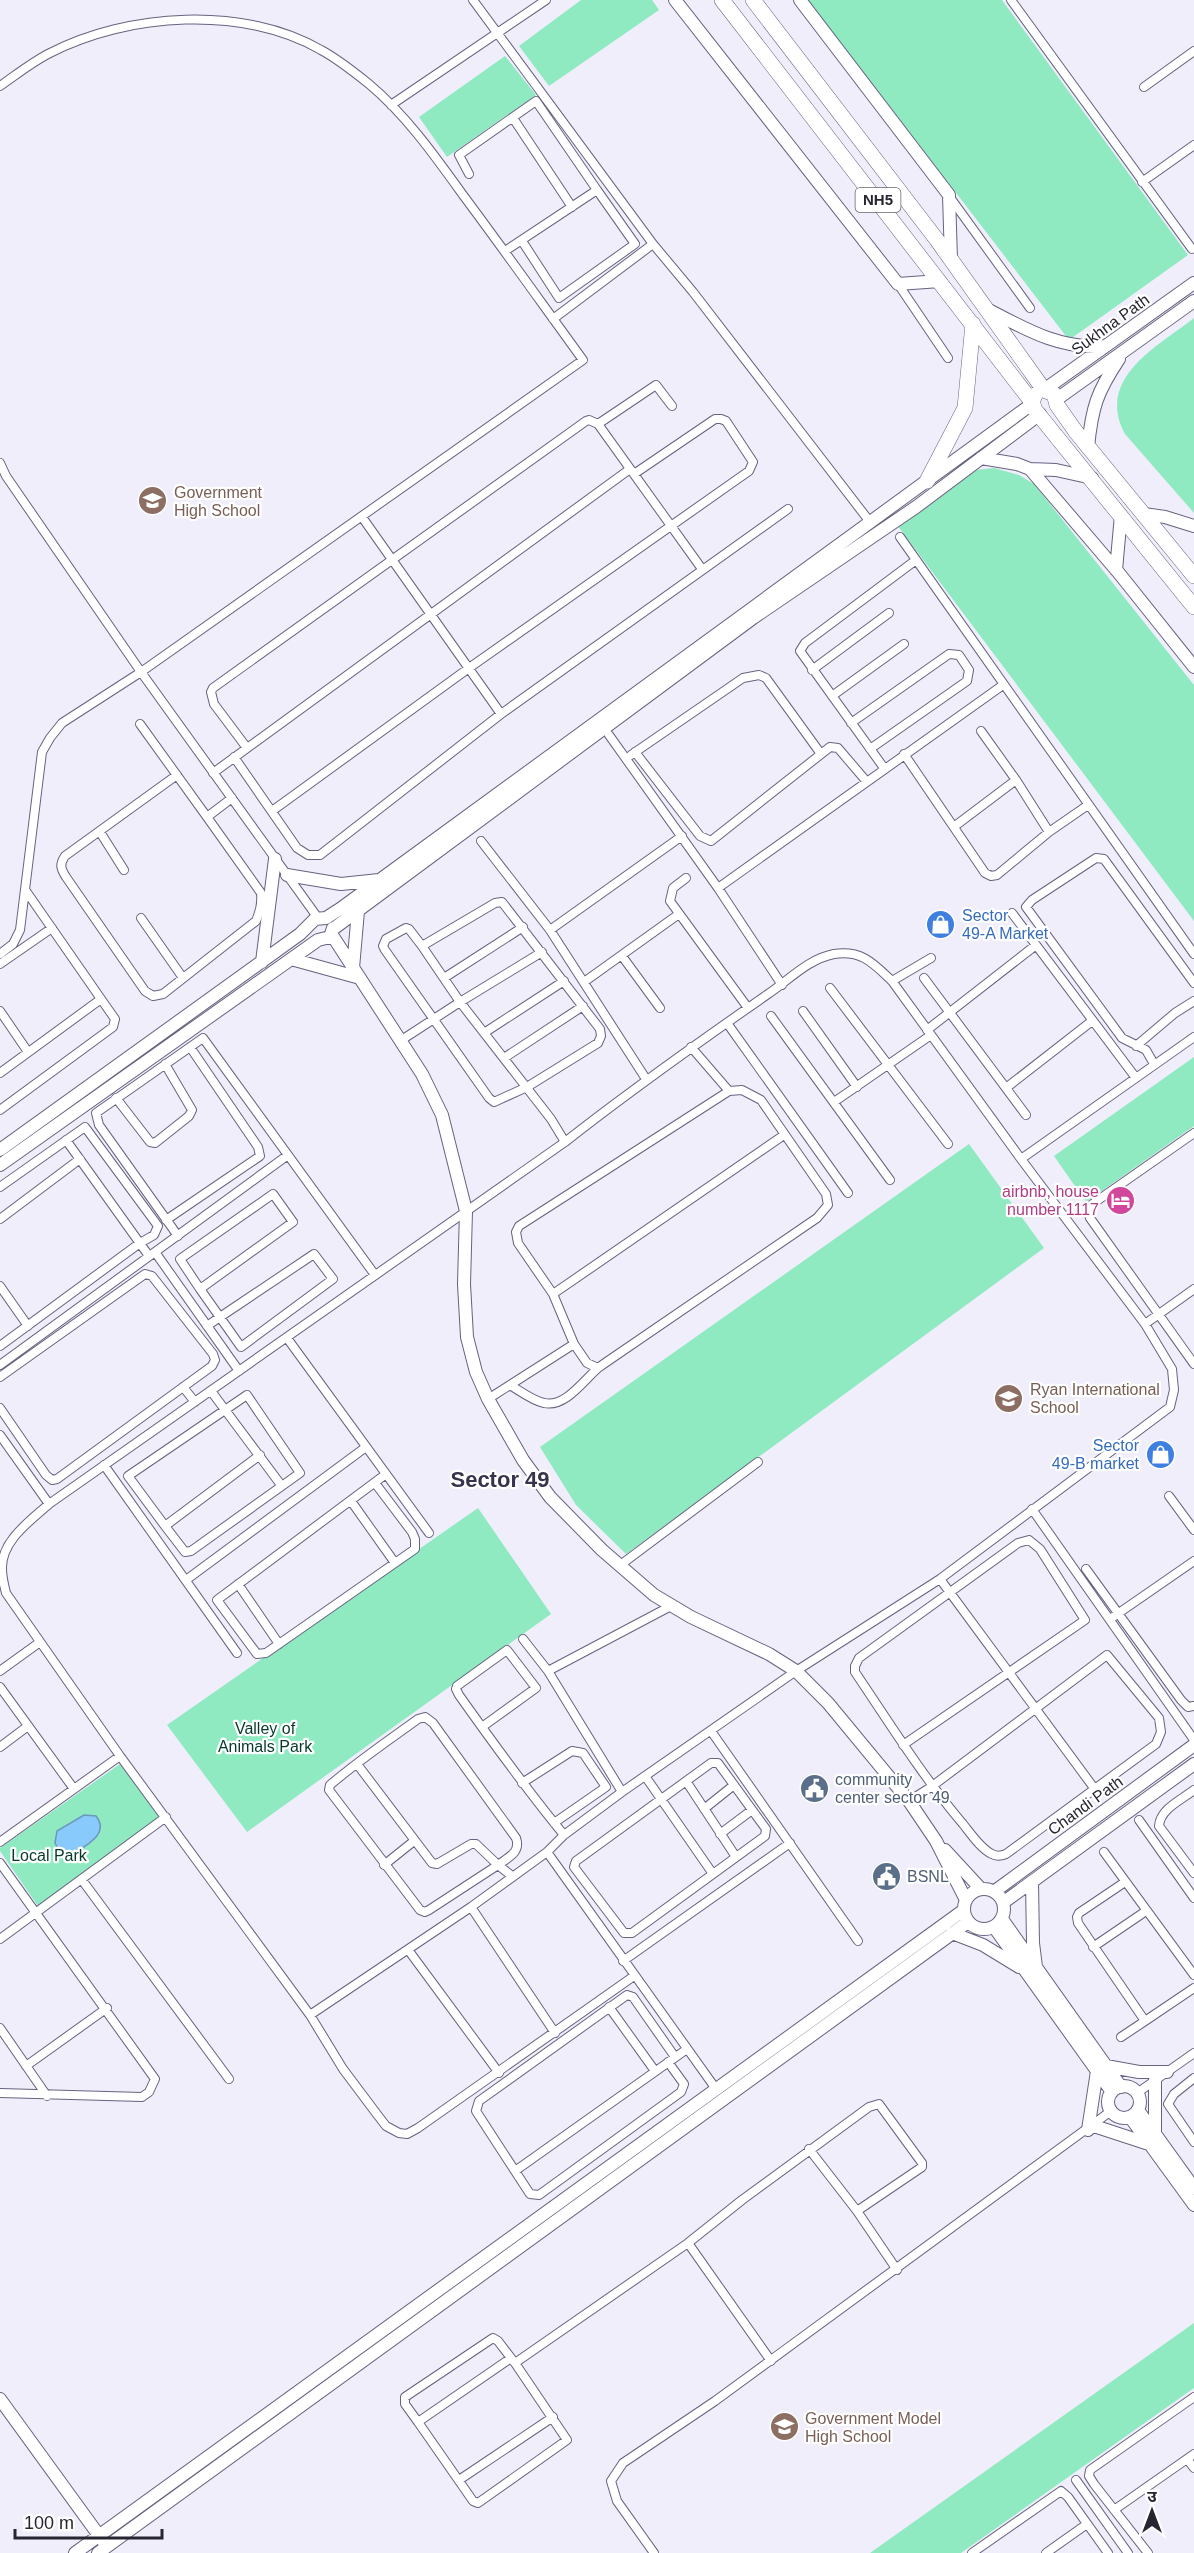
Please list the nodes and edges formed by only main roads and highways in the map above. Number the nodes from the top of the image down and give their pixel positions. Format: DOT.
graph roads {
  1 [pos="675,0"];
  2 [pos="722,0"];
  3 [pos="753,0"];
  4 [pos="800,0"];
  5 [pos="951,260"];
  6 [pos="940,281"];
  7 [pos="1194,283"];
  8 [pos="1194,300"];
  9 [pos="986,309"];
  10 [pos="973,324"];
  11 [pos="1107,346"];
  12 [pos="1125,350"];
  13 [pos="1044,390"];
  14 [pos="1057,402"];
  15 [pos="1035,406"];
  16 [pos="1088,447"];
  17 [pos="981,458"];
  18 [pos="1030,469"];
  19 [pos="1092,478"];
  20 [pos="927,481"];
  21 [pos="1144,514"];
  22 [pos="1121,515"];
  23 [pos="1194,526"];
  24 [pos="1116,570"];
  25 [pos="1194,576"];
  26 [pos="1194,607"];
  27 [pos="1194,667"];
  28 [pos="276,859"];
  29 [pos="288,875"];
  30 [pos="380,880"];
  31 [pos="358,911"];
  32 [pos="318,920"];
  33 [pos="333,932"];
  34 [pos="318,940"];
  35 [pos="291,958"];
  36 [pos="261,962"];
  37 [pos="357,973"];
  38 [pos="0,1150"];
  39 [pos="0,1165"];
  40 [pos="1194,1745"];
  41 [pos="1194,1764"];
  42 [pos="936,1841"];
  43 [pos="1032,1882"];
  44 [pos="981,1888"];
  45 [pos="995,1891"];
  46 [pos="1004,1902"];
  47 [pos="966,1911"];
  48 [pos="998,1923"];
  49 [pos="952,1934"];
  50 [pos="1036,1976"];
  51 [pos="1101,2069"];
  52 [pos="1167,2072"];
  53 [pos="1155,2080"];
  54 [pos="1116,2090"];
  55 [pos="1134,2113"];
  56 [pos="1153,2139"];
  57 [pos="1194,2188"];
  58 [pos="1194,2205"];
  59 [pos="0,2399"];
  60 [pos="99,2536"];
  61 [pos="105,2551"];
  62 [pos="75,2553"];
  1 -- 6 [label="main road"];
  2 -- 6 [label="highway, NH5"];
  3 -- 5 [label="highway, NH5"];
  4 -- 5 [label="main road"];
  5 -- 9 [label="highway, NH5"];
  6 -- 10 [label="highway, NH5"];
  7 -- 11 [label="main road, Sukhna Path"];
  8 -- 12 [label="main road, Sukhna Path"];
  9 -- 11 [label="main road"];
  9 -- 13 [label="highway, NH5"];
  10 -- 15 [label="highway, NH5"];
  10 -- 20 [label="highway"];
  11 -- 13 [label="main road, Sukhna Path"];
  12 -- 14 [label="main road, Sukhna Path"];
  12 -- 16 [label="main road"];
  13 -- 14 [label="highway, NH5"];
  13 -- 15 [label="highway"];
  14 -- 15 [label="highway"];
  14 -- 16 [label="highway, NH5"];
  15 -- 17 [label="main road"];
  15 -- 19 [label="highway, NH5"];
  15 -- 20 [label="main road"];
  16 -- 21 [label="highway, NH5"];
  17 -- 18 [label="main road"];
  17 -- 31 [label="main road"];
  18 -- 19 [label="main road"];
  18 -- 24 [label="main road"];
  19 -- 22 [label="highway, NH5"];
  20 -- 30 [label="main road"];
  21 -- 23 [label="main road"];
  21 -- 25 [label="highway, NH5"];
  22 -- 24 [label="main road"];
  22 -- 26 [label="highway, NH5"];
  24 -- 27 [label="main road"];
  28 -- 36 [label="main road"];
  29 -- 30 [label="main road"];
  30 -- 32 [label="main road"];
  31 -- 33 [label="main road"];
  31 -- 37 [label="main road"];
  32 -- 33 [label="main road"];
  32 -- 34 [label="main road"];
  32 -- 36 [label="main road"];
  33 -- 34 [label="main road"];
  33 -- 37 [label="main road"];
  34 -- 35 [label="main road"];
  35 -- 37 [label="main road"];
  35 -- 39 [label="main road"];
  36 -- 38 [label="main road"];
  37 -- 42 [label="main road"];
  40 -- 45 [label="main road, Chandi Path"];
  41 -- 43 [label="main road, Chandi Path"];
  42 -- 44 [label="main road"];
  42 -- 47 [label="main road"];
  43 -- 46 [label="main road, Chandi Path"];
  43 -- 50 [label="main road"];
  44 -- 45 [label="main road"];
  44 -- 47 [label="main road"];
  45 -- 46 [label="main road"];
  46 -- 48 [label="main road"];
  47 -- 48 [label="main road"];
  47 -- 49 [label="main road"];
  47 -- 60 [label="main road"];
  48 -- 50 [label="main road"];
  49 -- 50 [label="main road"];
  49 -- 61 [label="main road"];
  50 -- 51 [label="main road"];
  51 -- 52 [label="main road"];
  51 -- 54 [label="main road"];
  51 -- 56 [label="main road"];
  53 -- 56 [label="main road"];
  54 -- 55 [label="main road"];
  54 -- 55 [label="main road"];
  55 -- 56 [label="main road"];
  56 -- 57 [label="main road"];
  56 -- 58 [label="main road"];
  59 -- 60 [label="main road"];
  60 -- 61 [label="main road"];
  60 -- 62 [label="main road"];
}
